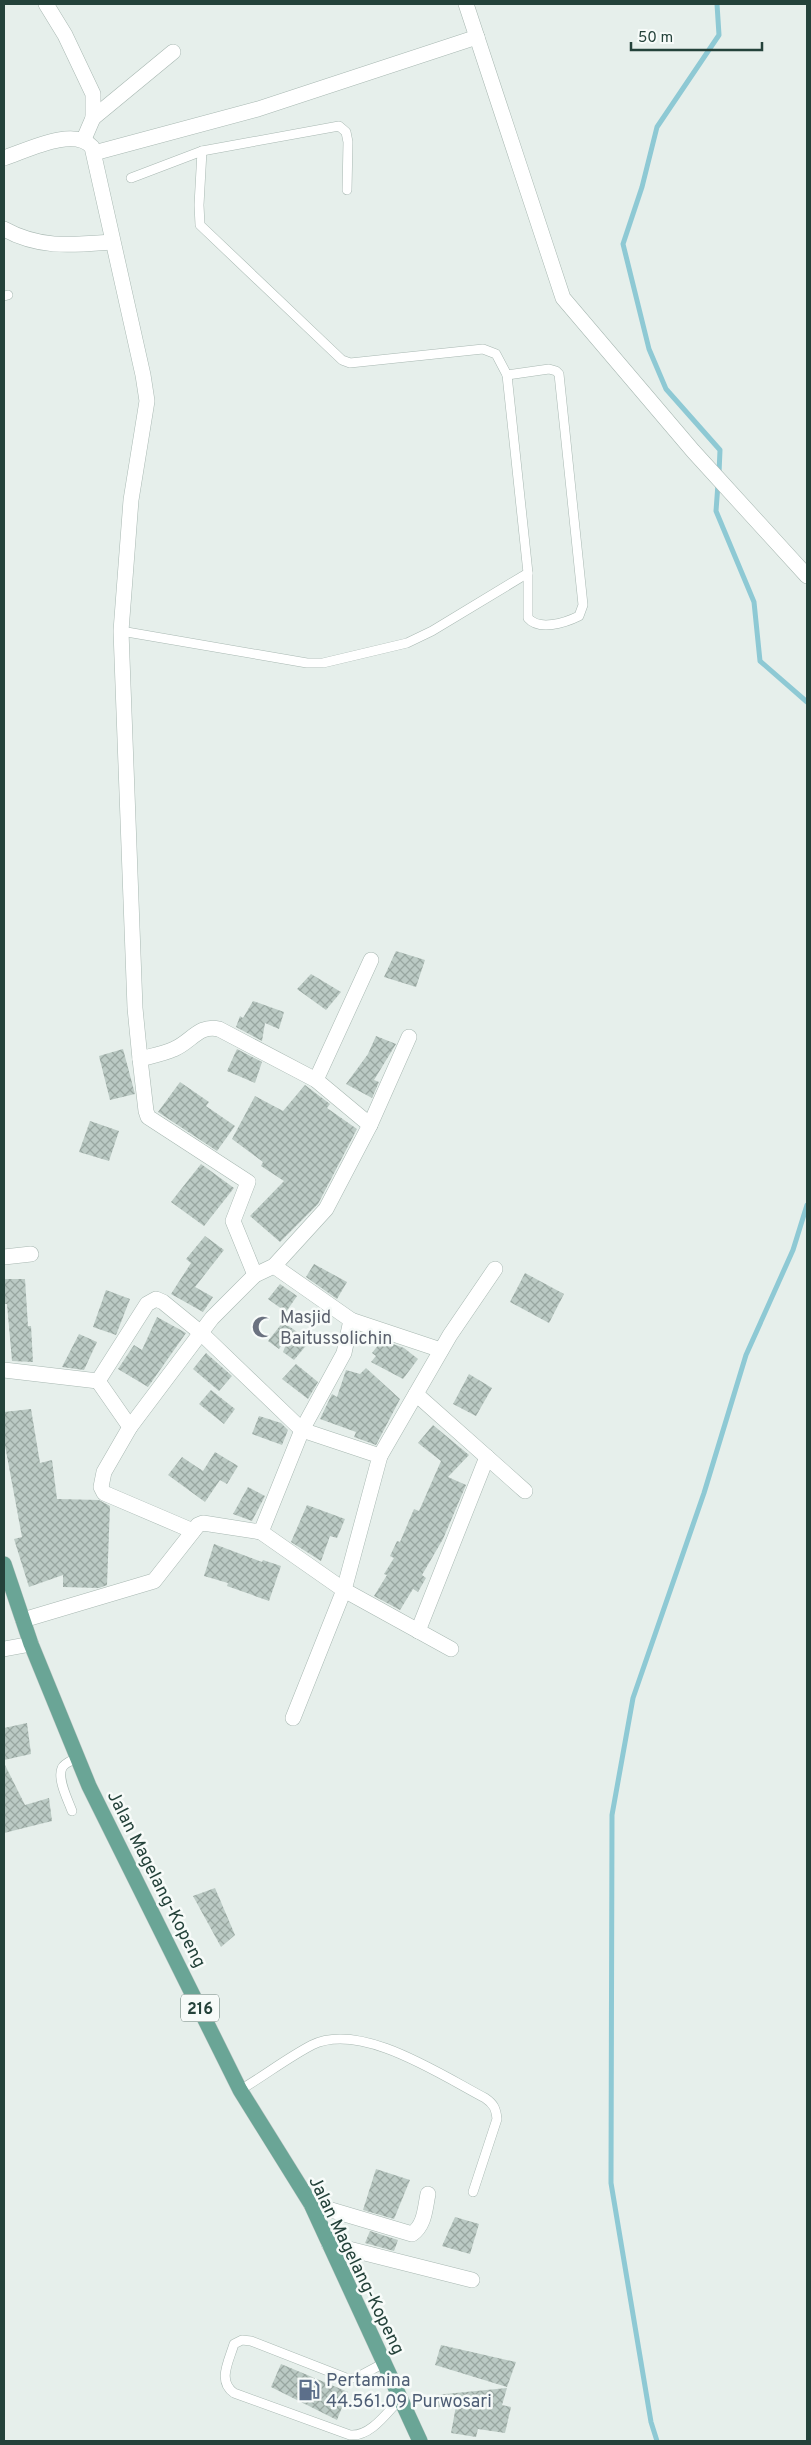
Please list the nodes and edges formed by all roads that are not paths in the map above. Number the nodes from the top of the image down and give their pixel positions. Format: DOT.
graph roads {
  1 [pos="46,4"];
  2 [pos="466,4"];
  3 [pos="477,37"];
  4 [pos="173,52"];
  5 [pos="93,118"];
  6 [pos="84,140"];
  7 [pos="202,151"];
  8 [pos="94,153"];
  9 [pos="4,158"];
  10 [pos="130,178"];
  11 [pos="347,190"];
  12 [pos="4,229"];
  13 [pos="112,242"];
  14 [pos="507,375"];
  15 [pos="528,573"];
  16 [pos="807,576"];
  17 [pos="121,631"];
  18 [pos="371,960"];
  19 [pos="409,1037"];
  20 [pos="140,1059"];
  21 [pos="316,1080"];
  22 [pos="370,1125"];
  23 [pos="31,1254"];
  24 [pos="4,1257"];
  25 [pos="274,1266"];
  26 [pos="495,1269"];
  27 [pos="254,1275"];
  28 [pos="351,1320"];
  29 [pos="201,1333"];
  30 [pos="441,1350"];
  31 [pos="4,1370"];
  32 [pos="98,1381"];
  33 [pos="416,1394"];
  34 [pos="130,1427"];
  35 [pos="302,1430"];
  36 [pos="380,1456"];
  37 [pos="487,1457"];
  38 [pos="525,1491"];
  39 [pos="193,1531"];
  40 [pos="261,1532"];
  41 [pos="4,1564"];
  42 [pos="344,1590"];
  43 [pos="23,1620"];
  44 [pos="418,1631"];
  45 [pos="31,1644"];
  46 [pos="4,1649"];
  47 [pos="451,1650"];
  48 [pos="293,1718"];
  49 [pos="78,1757"];
  50 [pos="72,1810"];
  51 [pos="240,2090"];
  52 [pos="473,2192"];
  53 [pos="428,2194"];
  54 [pos="311,2204"];
  55 [pos="330,2244"];
  56 [pos="472,2280"];
  57 [pos="384,2363"];
  58 [pos="401,2398"];
  59 [pos="420,2441"];
  1 -- 5 [label="street"];
  2 -- 3 [label="street"];
  3 -- 8 [label="street"];
  3 -- 16 [label="street"];
  4 -- 5 [label="street"];
  5 -- 6 [label="street"];
  6 -- 8 [label="street"];
  6 -- 9 [label="street"];
  7 -- 10 [label="lane"];
  7 -- 11 [label="lane"];
  7 -- 14 [label="lane"];
  8 -- 13 [label="street"];
  12 -- 13 [label="street"];
  13 -- 17 [label="street"];
  14 -- 15 [label="lane"];
  14 -- 15 [label="lane"];
  15 -- 17 [label="lane"];
  17 -- 20 [label="street"];
  18 -- 21 [label="street"];
  19 -- 22 [label="street"];
  20 -- 21 [label="street"];
  20 -- 27 [label="street"];
  21 -- 22 [label="street"];
  22 -- 25 [label="street"];
  23 -- 24 [label="street"];
  25 -- 27 [label="street"];
  25 -- 28 [label="street"];
  26 -- 30 [label="street"];
  27 -- 29 [label="street"];
  28 -- 30 [label="street"];
  28 -- 35 [label="street"];
  29 -- 32 [label="street"];
  29 -- 34 [label="street"];
  29 -- 35 [label="street"];
  30 -- 33 [label="street"];
  31 -- 32 [label="street"];
  32 -- 34 [label="street"];
  33 -- 36 [label="street"];
  33 -- 37 [label="street"];
  34 -- 39 [label="street"];
  35 -- 36 [label="street"];
  35 -- 40 [label="street"];
  36 -- 42 [label="street"];
  37 -- 38 [label="street"];
  37 -- 44 [label="street"];
  39 -- 40 [label="street"];
  39 -- 43 [label="street"];
  40 -- 42 [label="street"];
  41 -- 43 [label="main road, Jalan Magelang-Kopeng / 216"];
  42 -- 44 [label="street"];
  42 -- 48 [label="street"];
  43 -- 45 [label="main road, Jalan Magelang-Kopeng / 216"];
  44 -- 47 [label="street"];
  45 -- 46 [label="street"];
  45 -- 49 [label="main road, Jalan Magelang-Kopeng / 216"];
  49 -- 50 [label="lane"];
  49 -- 51 [label="main road, Jalan Magelang-Kopeng / 216"];
  51 -- 52 [label="lane"];
  51 -- 54 [label="main road, Jalan Magelang-Kopeng / 216"];
  53 -- 54 [label="street"];
  54 -- 55 [label="main road, Jalan Magelang-Kopeng / 216"];
  55 -- 56 [label="street"];
  55 -- 57 [label="main road, Jalan Magelang-Kopeng / 216"];
  57 -- 58 [label="main road, Jalan Magelang-Kopeng / 216"];
  57 -- 58 [label="lane"];
  58 -- 59 [label="main road, Jalan Magelang-Kopeng / 216"];
}
